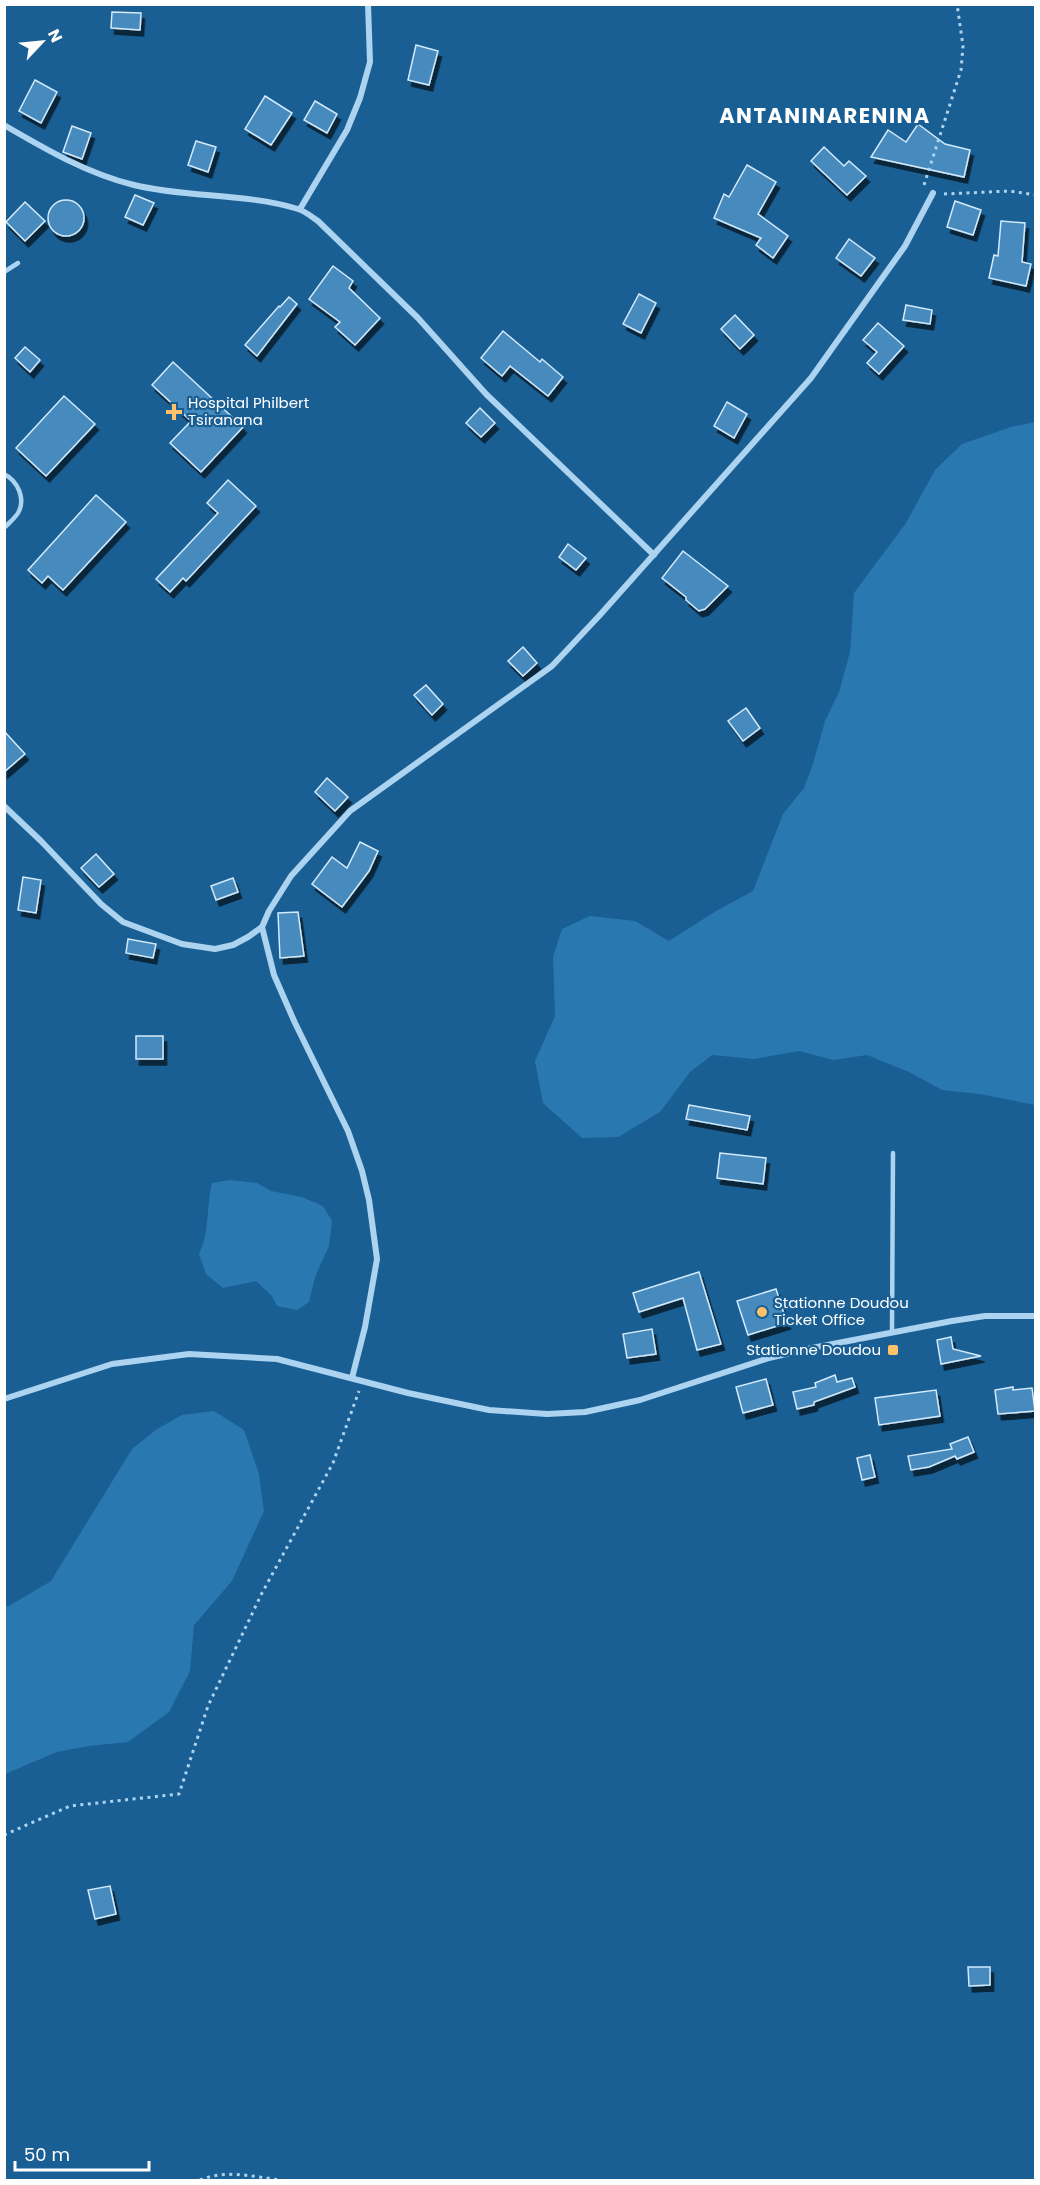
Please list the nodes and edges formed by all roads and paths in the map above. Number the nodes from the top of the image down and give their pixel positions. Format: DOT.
graph roads {
  1 [pos="368,4"];
  2 [pos="957,4"];
  3 [pos="4,125"];
  4 [pos="933,194"];
  5 [pos="1035,195"];
  6 [pos="300,209"];
  7 [pos="18,263"];
  8 [pos="4,272"];
  9 [pos="4,474"];
  10 [pos="4,528"];
  11 [pos="654,555"];
  12 [pos="4,806"];
  13 [pos="262,927"];
  14 [pos="893,1153"];
  15 [pos="1035,1316"];
  16 [pos="892,1333"];
  17 [pos="352,1378"];
  18 [pos="362,1381"];
  19 [pos="4,1399"];
  20 [pos="4,1835"];
  21 [pos="200,2181"];
  22 [pos="281,2181"];
  1 -- 6 [label="street"];
  2 -- 4 [label="path"];
  3 -- 6 [label="street"];
  4 -- 5 [label="path"];
  4 -- 11 [label="street"];
  6 -- 11 [label="street"];
  7 -- 8 [label="lane"];
  9 -- 10 [label="lane"];
  11 -- 13 [label="street"];
  12 -- 13 [label="street"];
  13 -- 17 [label="street"];
  14 -- 16 [label="lane"];
  15 -- 16 [label="street"];
  16 -- 18 [label="street"];
  17 -- 18 [label="street"];
  17 -- 19 [label="street"];
  18 -- 20 [label="path"];
  21 -- 22 [label="path"];
}
